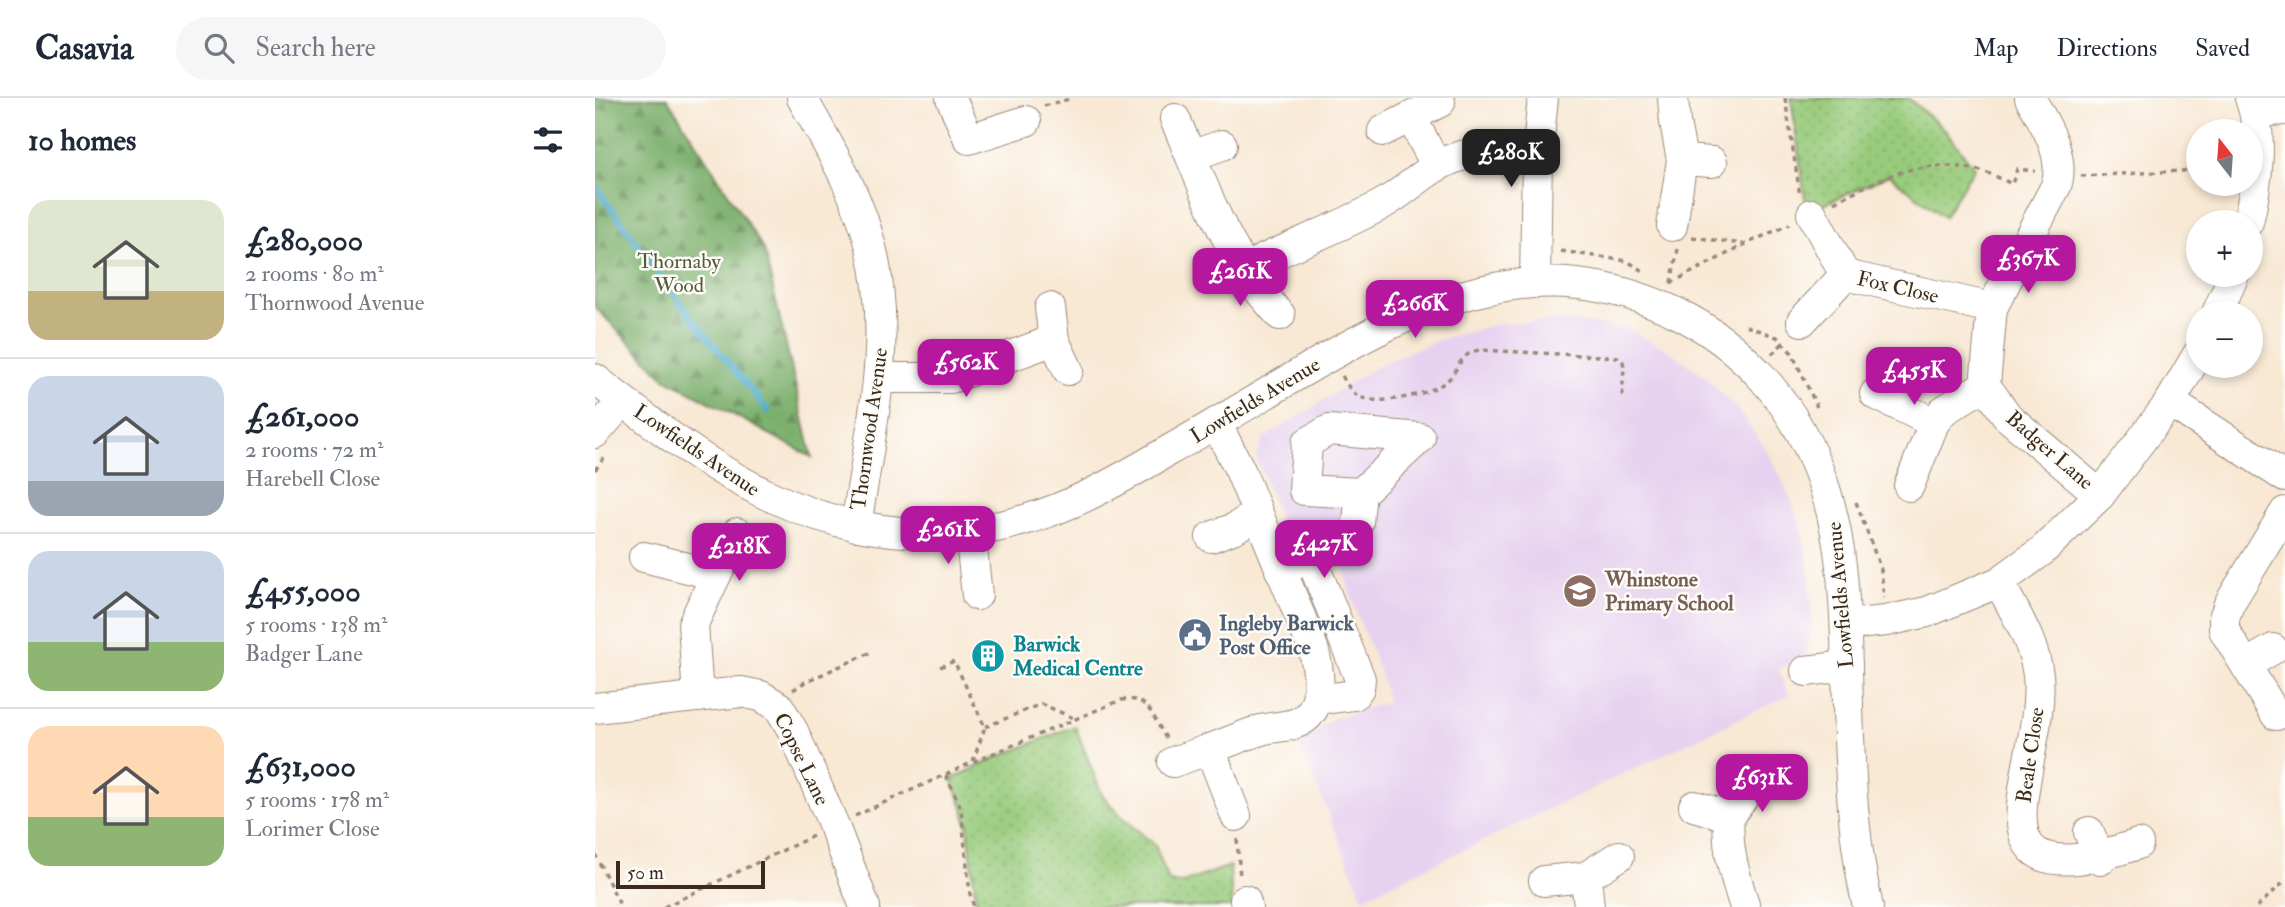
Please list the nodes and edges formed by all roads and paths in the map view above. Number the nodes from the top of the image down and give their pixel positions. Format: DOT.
graph roads {
  1 [pos="801,98"];
  2 [pos="951,98"];
  3 [pos="1543,98"];
  4 [pos="1673,98"];
  5 [pos="1785,98"];
  6 [pos="2030,98"];
  7 [pos="1440,102"];
  8 [pos="2264,107"];
  9 [pos="1411,117"];
  10 [pos="1175,118"];
  11 [pos="1026,121"];
  12 [pos="1383,131"];
  13 [pos="1222,145"];
  14 [pos="1191,156"];
  15 [pos="1538,156"];
  16 [pos="1682,160"];
  17 [pos="1712,162"];
  18 [pos="1436,165"];
  19 [pos="2186,171"];
  20 [pos="2060,174"];
  21 [pos="2251,210"];
  22 [pos="1807,216"];
  23 [pos="1677,236"];
  24 [pos="1746,244"];
  25 [pos="1245,268"];
  26 [pos="1845,275"];
  27 [pos="1535,283"];
  28 [pos="1051,308"];
  29 [pos="1992,308"];
  30 [pos="1280,315"];
  31 [pos="1802,321"];
  32 [pos="1054,340"];
  33 [pos="1068,370"];
  34 [pos="2186,375"];
  35 [pos="880,378"];
  36 [pos="595,379"];
  37 [pos="1346,383"];
  38 [pos="1985,385"];
  39 [pos="1875,394"];
  40 [pos="1622,399"];
  41 [pos="623,401"];
  42 [pos="2170,402"];
  43 [pos="1216,423"];
  44 [pos="1934,423"];
  45 [pos="595,433"];
  46 [pos="2285,477"];
  47 [pos="1909,486"];
  48 [pos="1361,494"];
  49 [pos="2100,495"];
  50 [pos="2285,512"];
  51 [pos="1257,514"];
  52 [pos="856,526"];
  53 [pos="970,531"];
  54 [pos="737,533"];
  55 [pos="1211,537"];
  56 [pos="644,557"];
  57 [pos="1311,558"];
  58 [pos="1280,569"];
  59 [pos="716,575"];
  60 [pos="1999,582"];
  61 [pos="977,595"];
  62 [pos="1846,625"];
  63 [pos="2273,649"];
  64 [pos="874,651"];
  65 [pos="2246,665"];
  66 [pos="1847,666"];
  67 [pos="940,667"];
  68 [pos="1806,671"];
  69 [pos="1319,695"];
  70 [pos="698,697"];
  71 [pos="779,707"];
  72 [pos="595,708"];
  73 [pos="2276,715"];
  74 [pos="1076,719"];
  75 [pos="985,727"];
  76 [pos="1192,755"];
  77 [pos="973,762"];
  78 [pos="946,775"];
  79 [pos="1755,782"];
  80 [pos="1694,806"];
  81 [pos="1236,816"];
  82 [pos="1729,816"];
  83 [pos="834,826"];
  84 [pos="2089,832"];
  85 [pos="2138,845"];
  86 [pos="595,854"];
  87 [pos="1619,856"];
  88 [pos="2100,860"];
  89 [pos="1585,877"];
  90 [pos="1543,881"];
  91 [pos="2285,881"];
  92 [pos="1246,903"];
  93 [pos="1861,905"];
  94 [pos="621,907"];
  95 [pos="664,907"];
  96 [pos="865,907"];
  97 [pos="974,907"];
  98 [pos="1589,907"];
  99 [pos="1745,907"];
  100 [pos="2257,907"];
  1 -- 35 [label="street, Thornwood Avenue"];
  2 -- 11 [label="street"];
  3 -- 15 [label="street"];
  4 -- 16 [label="street"];
  5 -- 22 [label="path"];
  6 -- 20 [label="street"];
  7 -- 9 [label="street"];
  8 -- 21 [label="street"];
  9 -- 12 [label="street"];
  9 -- 18 [label="street"];
  10 -- 14 [label="street"];
  13 -- 14 [label="street"];
  14 -- 25 [label="street"];
  15 -- 18 [label="street"];
  15 -- 27 [label="street"];
  16 -- 17 [label="street"];
  16 -- 23 [label="street"];
  18 -- 25 [label="street"];
  19 -- 20 [label="path"];
  20 -- 22 [label="path"];
  20 -- 29 [label="street"];
  22 -- 24 [label="path"];
  22 -- 26 [label="street, Fox Close"];
  23 -- 24 [label="path"];
  23 -- 24 [label="path"];
  25 -- 30 [label="street"];
  26 -- 29 [label="street, Fox Close"];
  26 -- 31 [label="street, Fox Close"];
  27 -- 43 [label="street, Lowfields Avenue"];
  27 -- 62 [label="street, Lowfields Avenue"];
  28 -- 32 [label="street"];
  29 -- 38 [label="street"];
  32 -- 33 [label="street"];
  32 -- 35 [label="street"];
  34 -- 42 [label="street"];
  35 -- 52 [label="street, Thornwood Avenue"];
  36 -- 41 [label="street, Lowfields Avenue"];
  37 -- 40 [label="path"];
  38 -- 44 [label="street"];
  38 -- 49 [label="street, Badger Lane"];
  39 -- 44 [label="street"];
  41 -- 45 [label="street"];
  41 -- 52 [label="street, Lowfields Avenue"];
  42 -- 46 [label="street"];
  42 -- 49 [label="street"];
  43 -- 51 [label="street"];
  43 -- 53 [label="street, Lowfields Avenue"];
  44 -- 47 [label="street"];
  48 -- 57 [label="street"];
  49 -- 60 [label="street"];
  50 -- 65 [label="street"];
  51 -- 55 [label="street"];
  51 -- 58 [label="street"];
  52 -- 53 [label="street, Lowfields Avenue"];
  53 -- 61 [label="street"];
  54 -- 59 [label="street"];
  56 -- 59 [label="street"];
  57 -- 58 [label="street"];
  57 -- 69 [label="street"];
  58 -- 69 [label="street"];
  59 -- 70 [label="street"];
  60 -- 62 [label="street"];
  60 -- 88 [label="street, Beale Close"];
  62 -- 66 [label="street, Lowfields Avenue"];
  63 -- 65 [label="street"];
  64 -- 71 [label="path"];
  65 -- 73 [label="street"];
  66 -- 68 [label="street"];
  66 -- 93 [label="street, Lowfields Avenue"];
  67 -- 75 [label="path"];
  69 -- 76 [label="street"];
  70 -- 71 [label="street, Copse Lane"];
  70 -- 72 [label="street, Copse Lane"];
  71 -- 83 [label="street, Copse Lane"];
  74 -- 75 [label="path"];
  74 -- 76 [label="path"];
  74 -- 77 [label="path"];
  75 -- 77 [label="path"];
  76 -- 81 [label="street"];
  77 -- 78 [label="path"];
  78 -- 83 [label="path"];
  78 -- 97 [label="path"];
  79 -- 82 [label="street"];
  80 -- 82 [label="street"];
  81 -- 92 [label="path"];
  82 -- 99 [label="street"];
  83 -- 95 [label="path"];
  83 -- 96 [label="street, Copse Lane"];
  84 -- 88 [label="street"];
  85 -- 88 [label="street, Beale Close"];
  86 -- 94 [label="path"];
  87 -- 89 [label="street"];
  89 -- 90 [label="street"];
  89 -- 98 [label="street"];
  91 -- 100 [label="path"];
}
